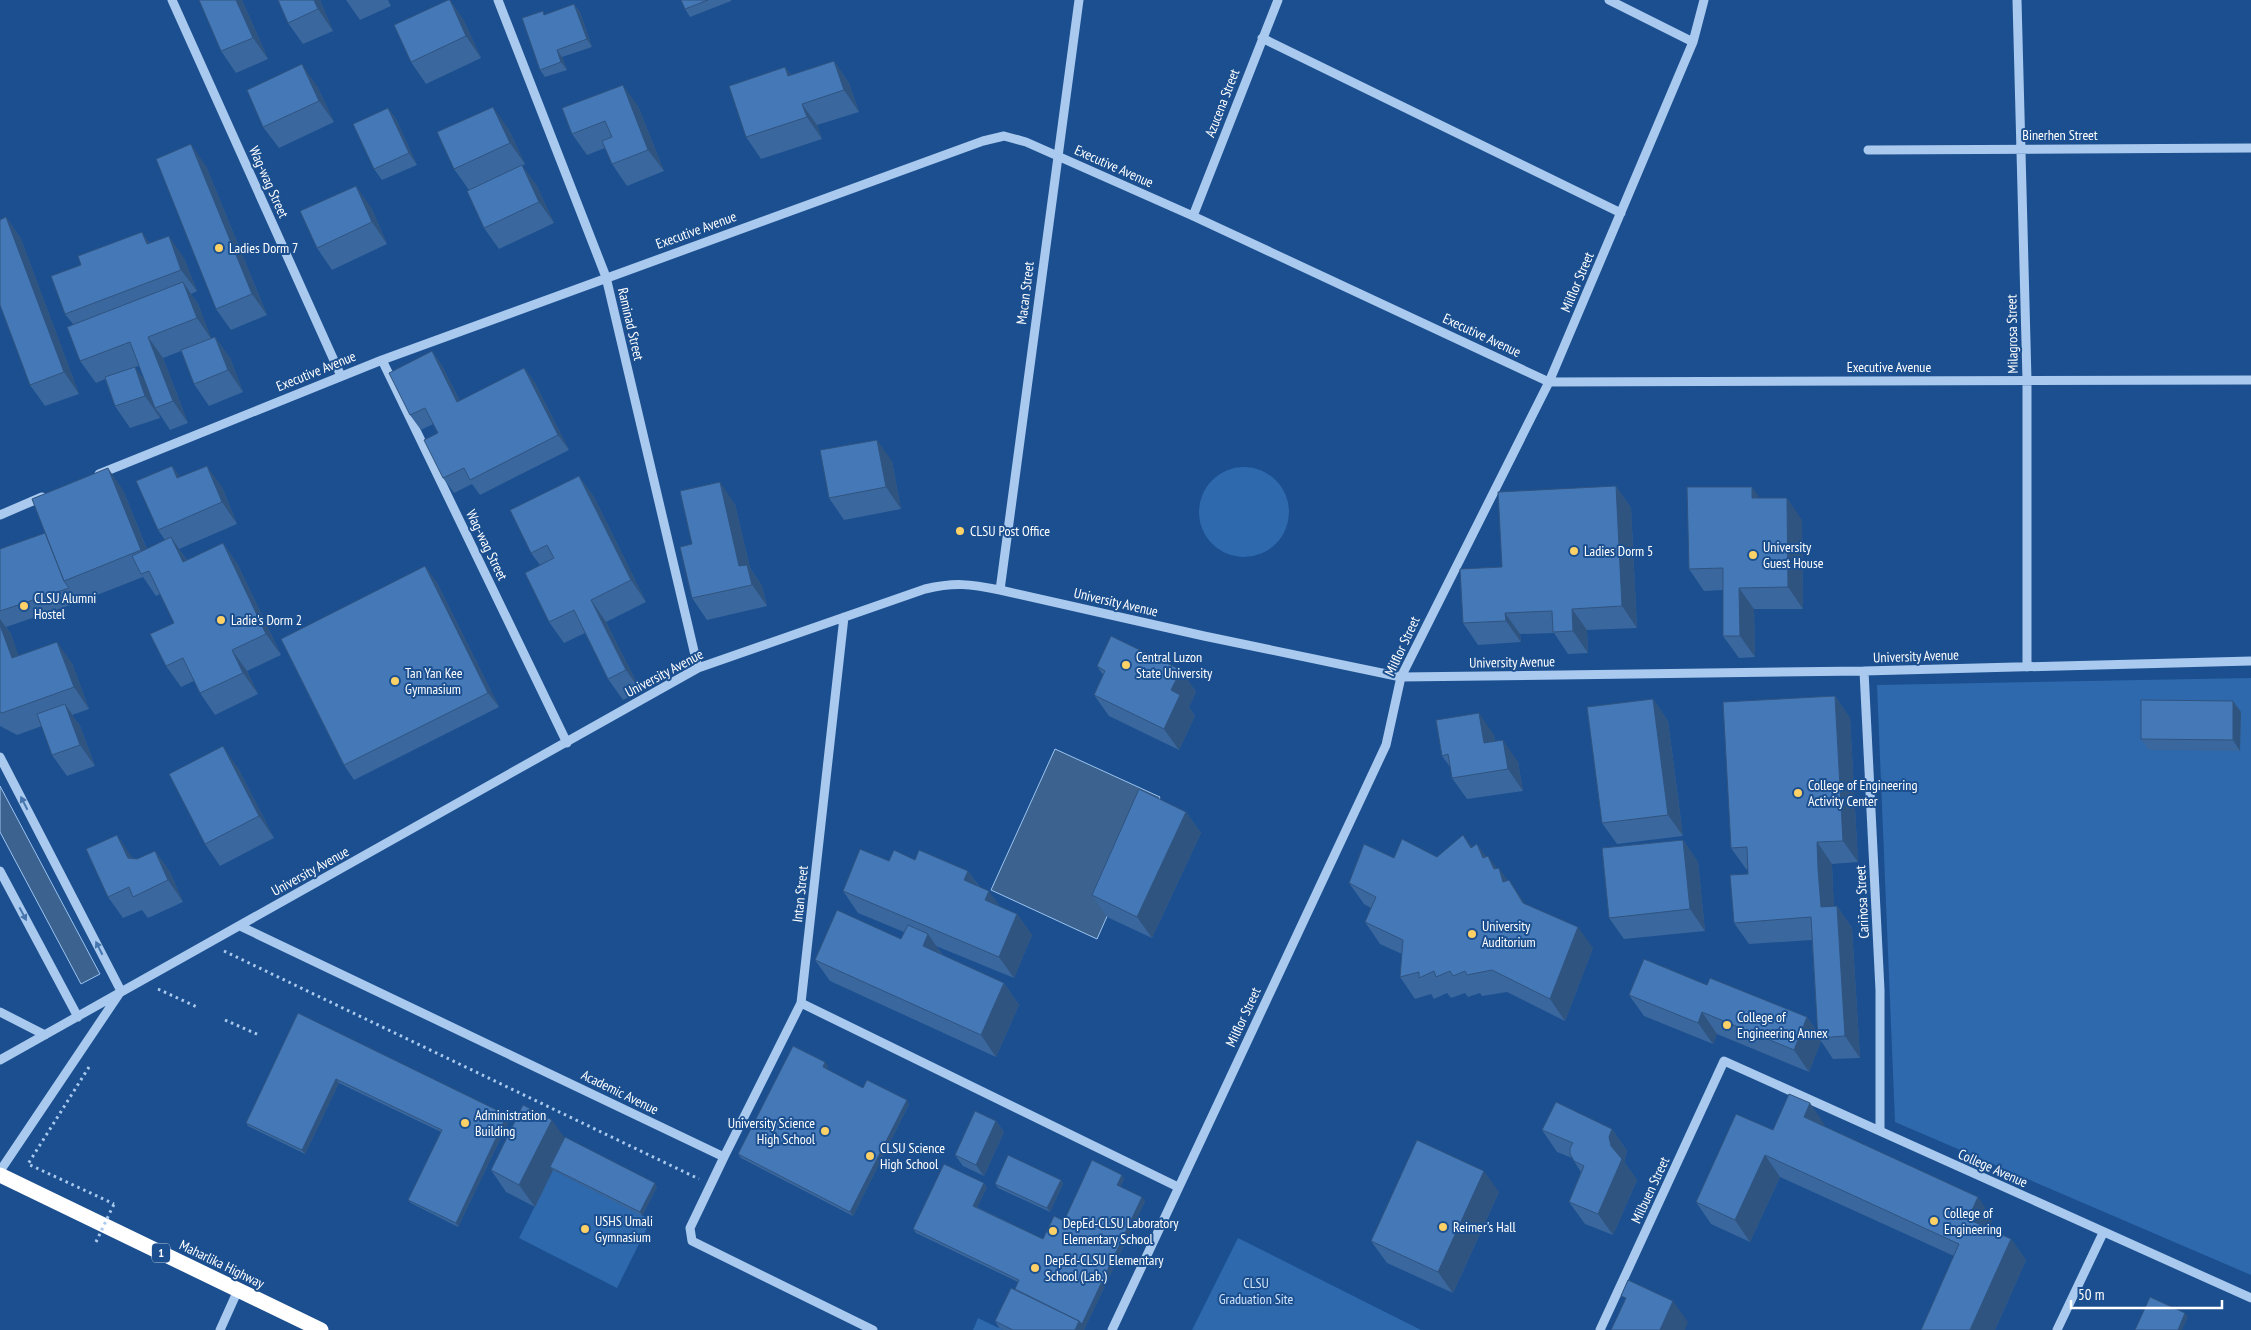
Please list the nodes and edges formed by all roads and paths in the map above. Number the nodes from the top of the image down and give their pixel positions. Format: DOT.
graph roads {
  1 [pos="172,0"];
  2 [pos="498,0"];
  3 [pos="1079,0"];
  4 [pos="1278,0"];
  5 [pos="1609,0"];
  6 [pos="1704,0"];
  7 [pos="2017,0"];
  8 [pos="1262,38"];
  9 [pos="1693,42"];
  10 [pos="2251,148"];
  11 [pos="2021,149"];
  12 [pos="1868,150"];
  13 [pos="1057,156"];
  14 [pos="1621,213"];
  15 [pos="1193,216"];
  16 [pos="606,277"];
  17 [pos="382,360"];
  18 [pos="341,376"];
  19 [pos="2026,380"];
  20 [pos="2251,380"];
  21 [pos="1549,382"];
  22 [pos="92,477"];
  23 [pos="55,492"];
  24 [pos="0,515"];
  25 [pos="1000,590"];
  26 [pos="844,617"];
  27 [pos="2251,661"];
  28 [pos="2027,667"];
  29 [pos="698,668"];
  30 [pos="1864,671"];
  31 [pos="1401,677"];
  32 [pos="566,742"];
  33 [pos="0,757"];
  34 [pos="0,871"];
  35 [pos="240,926"];
  36 [pos="256,933"];
  37 [pos="224,951"];
  38 [pos="215,956"];
  39 [pos="166,984"];
  40 [pos="158,989"];
  41 [pos="121,991"];
  42 [pos="151,993"];
  43 [pos="801,1003"];
  44 [pos="199,1008"];
  45 [pos="0,1012"];
  46 [pos="78,1017"];
  47 [pos="225,1020"];
  48 [pos="45,1035"];
  49 [pos="259,1035"];
  50 [pos="0,1060"];
  51 [pos="94,1061"];
  52 [pos="1724,1061"];
  53 [pos="1880,1131"];
  54 [pos="724,1158"];
  55 [pos="0,1171"];
  56 [pos="0,1175"];
  57 [pos="712,1185"];
  58 [pos="1178,1187"];
  59 [pos="2103,1232"];
  60 [pos="96,1242"];
  61 [pos="238,1290"];
  62 [pos="2251,1298"];
  63 [pos="220,1330"];
  64 [pos="321,1330"];
  65 [pos="873,1330"];
  66 [pos="1112,1330"];
  67 [pos="1600,1330"];
  68 [pos="2057,1330"];
  1 -- 18 [label="street, Wag-wag Street"];
  2 -- 16 [label="street, Raminad Street"];
  3 -- 13 [label="street, Macan Street"];
  4 -- 8 [label="street, Azucena Street"];
  5 -- 9 [label="street"];
  6 -- 9 [label="street, Milflor Street"];
  7 -- 11 [label="street, Milagrosa Street"];
  8 -- 14 [label="street"];
  8 -- 15 [label="street, Azucena Street"];
  9 -- 14 [label="street, Milflor Street"];
  10 -- 11 [label="street, Binerhen Street"];
  11 -- 12 [label="street, Binerhen Street"];
  11 -- 19 [label="street, Milagrosa Street"];
  13 -- 15 [label="street, Executive Avenue"];
  13 -- 16 [label="street, Executive Avenue"];
  13 -- 25 [label="street, Macan Street"];
  14 -- 21 [label="street, Milflor Street"];
  15 -- 21 [label="street, Executive Avenue"];
  16 -- 17 [label="street, Executive Avenue"];
  16 -- 29 [label="street, Raminad Street"];
  17 -- 18 [label="street, Executive Avenue"];
  17 -- 32 [label="street, Wag-wag Street"];
  18 -- 22 [label="street, Executive Avenue"];
  19 -- 20 [label="street, Executive Avenue"];
  19 -- 21 [label="street, Executive Avenue"];
  19 -- 28 [label="street, Milagrosa Street"];
  21 -- 31 [label="street, Milflor Street"];
  23 -- 24 [label="street"];
  25 -- 26 [label="street, University Avenue"];
  25 -- 31 [label="street, University Avenue"];
  26 -- 29 [label="street, University Avenue"];
  26 -- 43 [label="street, Intan Street"];
  27 -- 28 [label="street, University Avenue"];
  28 -- 30 [label="street, University Avenue"];
  29 -- 32 [label="street, University Avenue"];
  30 -- 31 [label="street, University Avenue"];
  30 -- 53 [label="street, Cariñosa Street"];
  31 -- 58 [label="street, Milflor Street"];
  32 -- 35 [label="street, University Avenue"];
  41 -- 33 [label="street, one-way"];
  34 -- 46 [label="street, one-way"];
  35 -- 36 [label="street, Academic Avenue"];
  35 -- 41 [label="street, University Avenue"];
  36 -- 37 [label="path"];
  36 -- 54 [label="street, Academic Avenue"];
  37 -- 38 [label="path"];
  37 -- 57 [label="path"];
  39 -- 40 [label="path"];
  40 -- 42 [label="path"];
  40 -- 44 [label="path"];
  41 -- 46 [label="street, University Avenue"];
  41 -- 55 [label="street"];
  43 -- 54 [label="street, Intan Street"];
  43 -- 58 [label="street"];
  45 -- 48 [label="street"];
  46 -- 48 [label="street, University Avenue"];
  47 -- 49 [label="path"];
  48 -- 50 [label="street, University Avenue"];
  51 -- 60 [label="path, bridge"];
  52 -- 53 [label="street, College Avenue"];
  52 -- 67 [label="street, Milbuen Street"];
  53 -- 59 [label="street, College Avenue"];
  54 -- 57 [label="street"];
  56 -- 61 [label="highway, Maharlika Highway / 1"];
  57 -- 65 [label="street"];
  58 -- 66 [label="street, Milflor Street"];
  59 -- 62 [label="street, College Avenue"];
  59 -- 68 [label="street"];
  61 -- 63 [label="street"];
  61 -- 64 [label="highway, Maharlika Highway / 1"];
}
